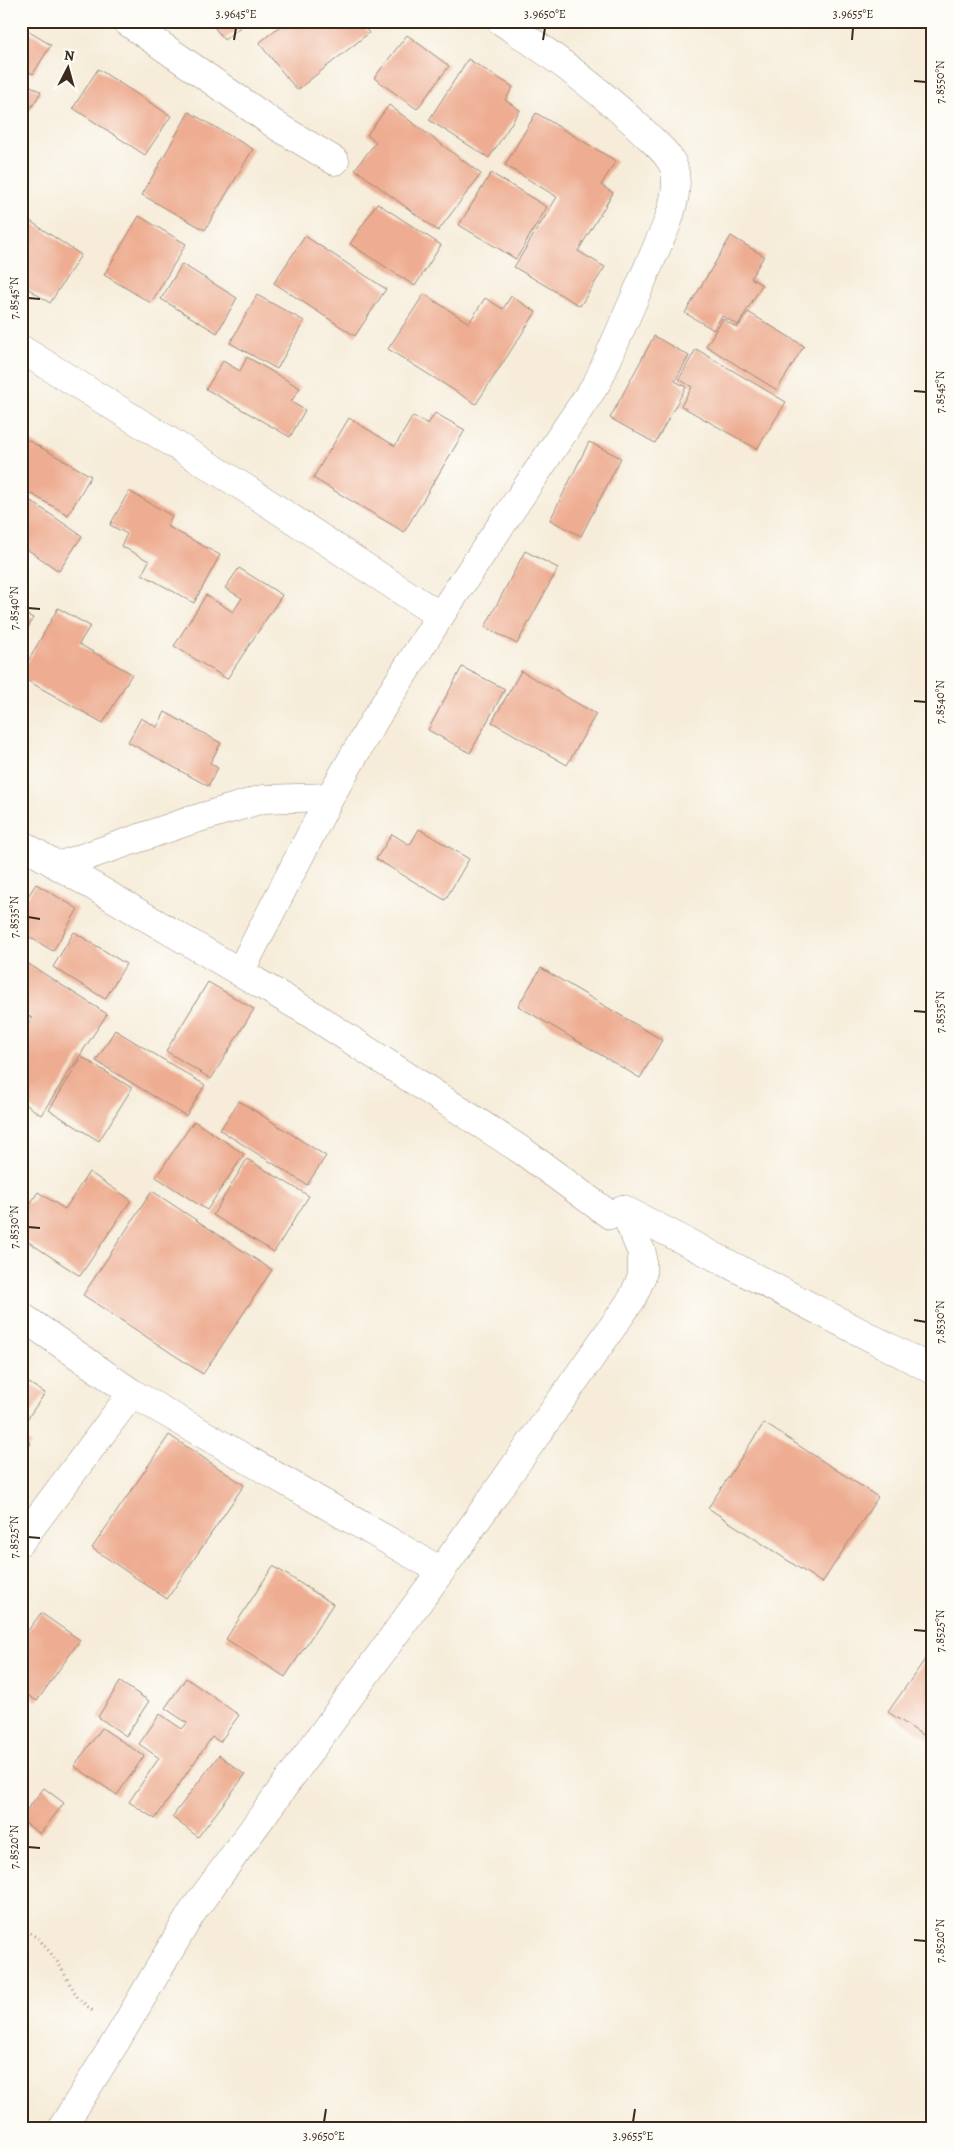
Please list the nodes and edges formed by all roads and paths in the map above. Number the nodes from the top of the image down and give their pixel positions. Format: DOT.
graph roads {
  1 [pos="126,21"];
  2 [pos="501,21"];
  3 [pos="335,161"];
  4 [pos="21,350"];
  5 [pos="440,616"];
  6 [pos="330,797"];
  7 [pos="21,844"];
  8 [pos="58,866"];
  9 [pos="240,972"];
  10 [pos="623,1208"];
  11 [pos="21,1316"];
  12 [pos="933,1370"];
  13 [pos="132,1393"];
  14 [pos="21,1541"];
  15 [pos="441,1571"];
  16 [pos="21,1928"];
  17 [pos="118,2038"];
  18 [pos="62,2128"];
  1 -- 3 [label="street"];
  2 -- 5 [label="street"];
  4 -- 5 [label="street"];
  5 -- 6 [label="street"];
  6 -- 8 [label="street"];
  6 -- 9 [label="street"];
  7 -- 8 [label="street"];
  8 -- 9 [label="street"];
  9 -- 10 [label="street"];
  10 -- 12 [label="street"];
  10 -- 15 [label="street"];
  11 -- 13 [label="street"];
  13 -- 14 [label="street"];
  13 -- 15 [label="street"];
  15 -- 17 [label="street"];
  16 -- 17 [label="path"];
  17 -- 18 [label="street"];
}
